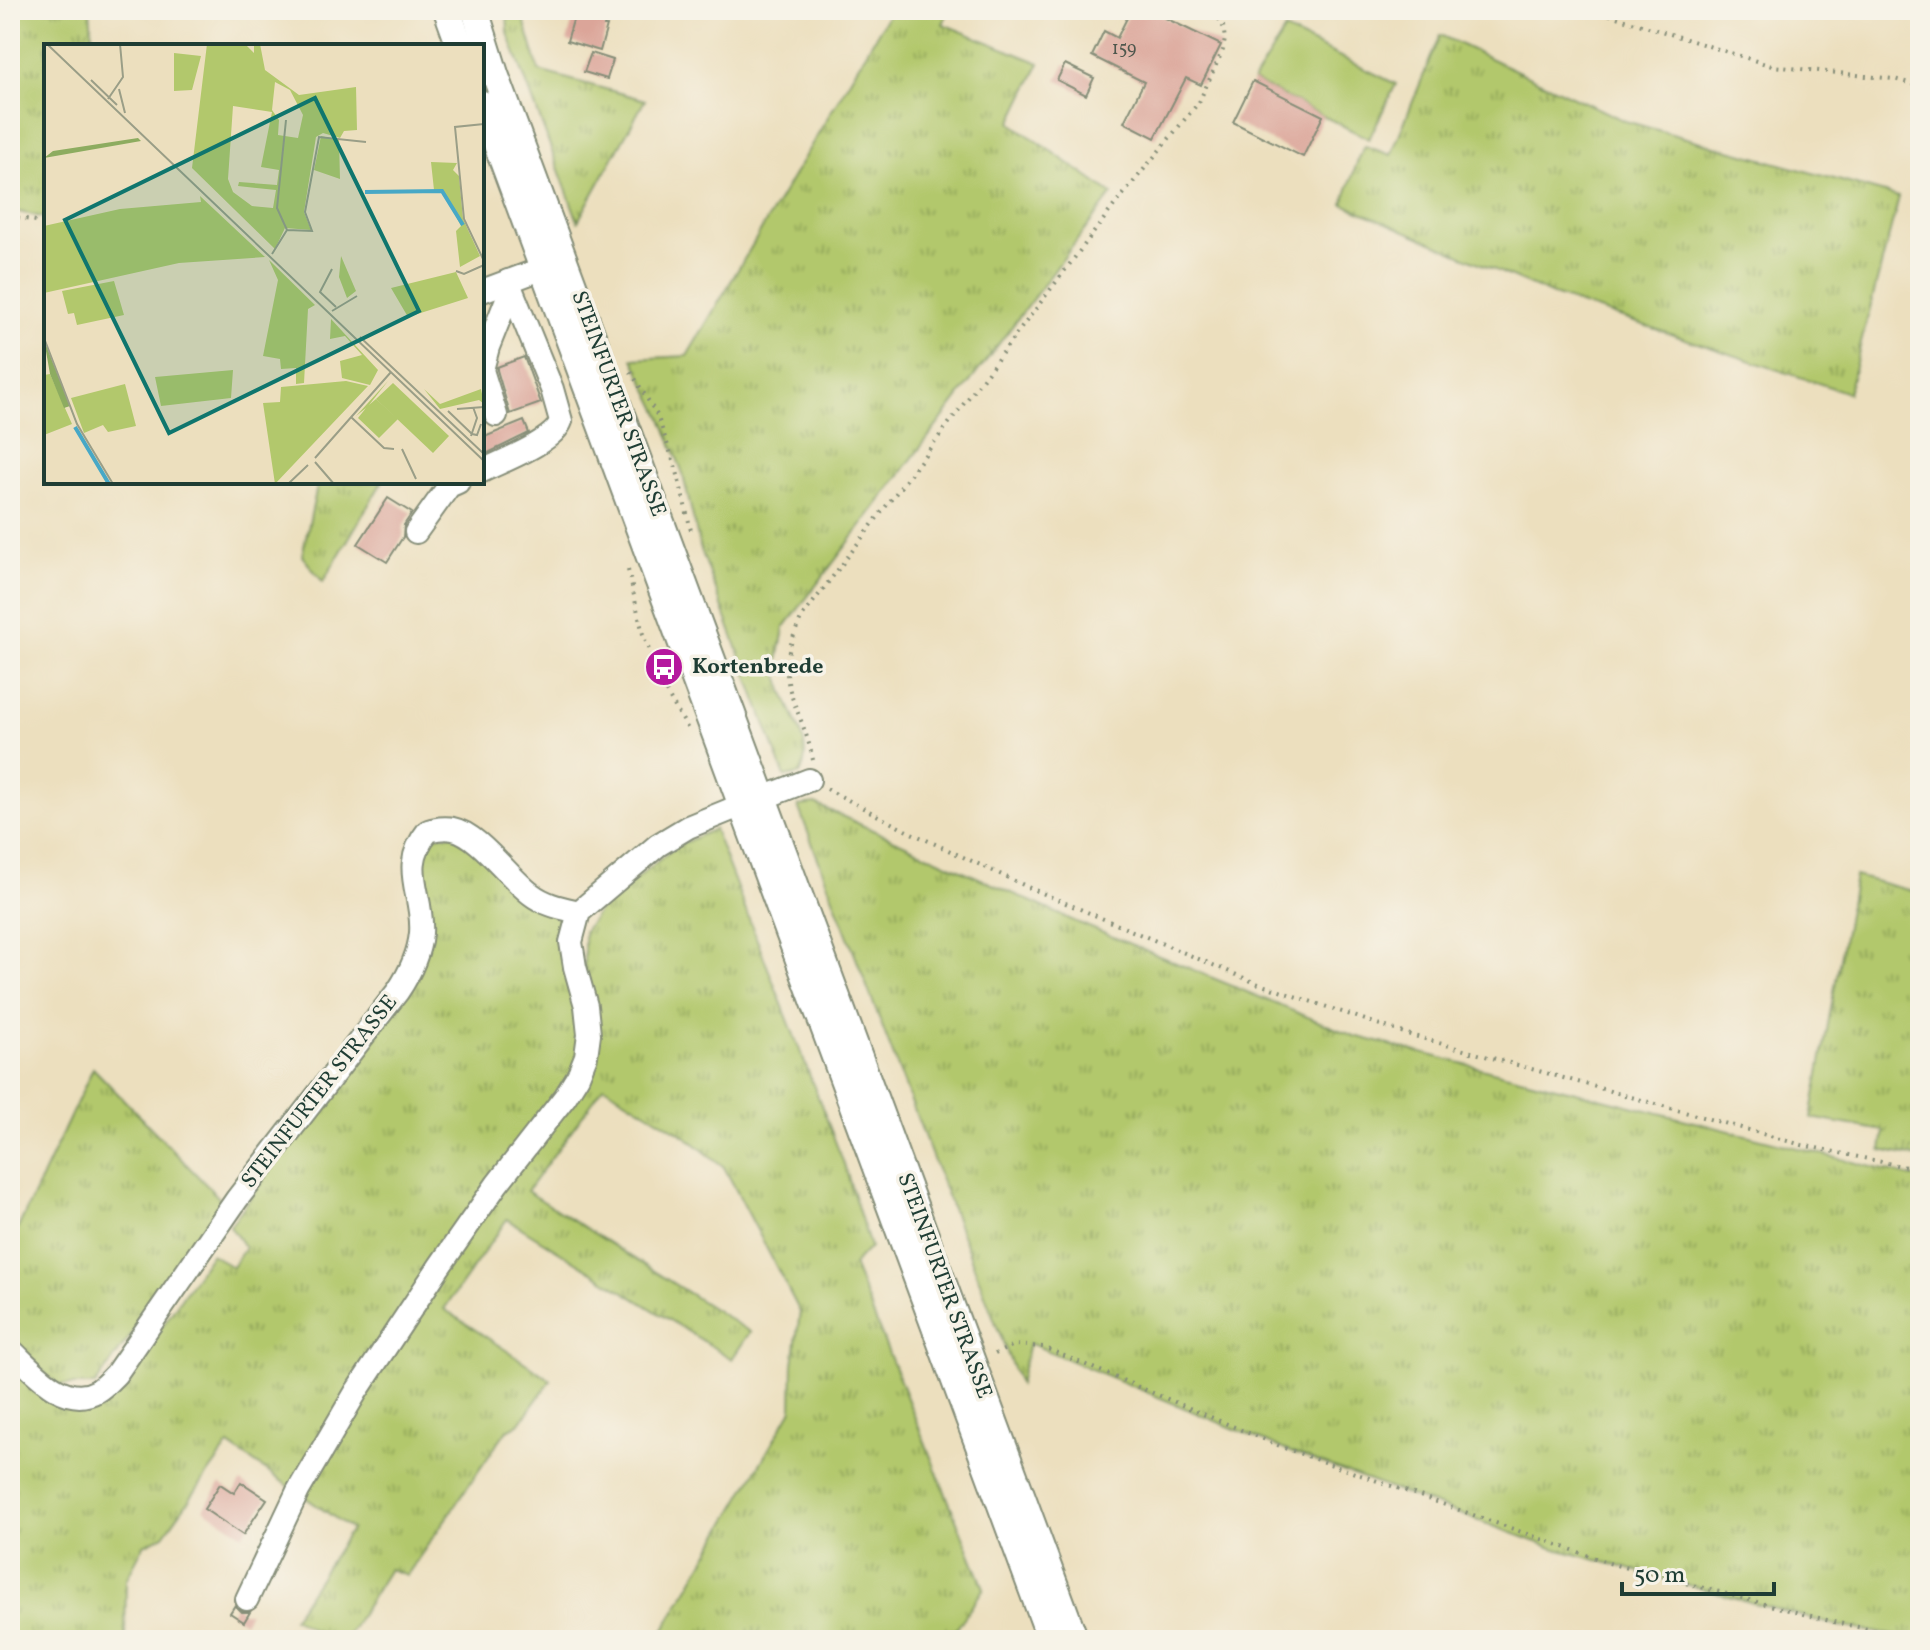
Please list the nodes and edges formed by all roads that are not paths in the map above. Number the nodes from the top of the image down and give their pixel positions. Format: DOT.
graph roads {
  1 [pos="447,10"];
  2 [pos="475,10"];
  3 [pos="459,44"];
  4 [pos="484,109"];
  5 [pos="544,268"];
  6 [pos="510,285"];
  7 [pos="484,291"];
  8 [pos="484,362"];
  9 [pos="484,376"];
  10 [pos="496,415"];
  11 [pos="598,415"];
  12 [pos="561,425"];
  13 [pos="484,470"];
  14 [pos="454,484"];
  15 [pos="416,532"];
  16 [pos="809,780"];
  17 [pos="752,802"];
  18 [pos="579,912"];
  19 [pos="10,1349"];
  20 [pos="247,1599"];
  21 [pos="1051,1640"];
  22 [pos="1075,1640"];
  1 -- 3 [label="main road"];
  2 -- 17 [label="main road, STEINFURTER STRASSE"];
  4 -- 5 [label="main road, STEINFURTER STRASSE"];
  5 -- 6 [label="lane"];
  5 -- 11 [label="main road, STEINFURTER STRASSE"];
  6 -- 7 [label="lane"];
  6 -- 8 [label="lane"];
  6 -- 12 [label="lane"];
  9 -- 10 [label="lane"];
  11 -- 12 [label="lane"];
  11 -- 17 [label="main road, STEINFURTER STRASSE"];
  12 -- 13 [label="lane"];
  14 -- 15 [label="lane"];
  16 -- 17 [label="lane"];
  17 -- 18 [label="lane"];
  17 -- 21 [label="main road, STEINFURTER STRASSE"];
  17 -- 22 [label="main road, STEINFURTER STRASSE"];
  18 -- 19 [label="lane, STEINFURTER STRASSE"];
  18 -- 20 [label="lane"];
}
